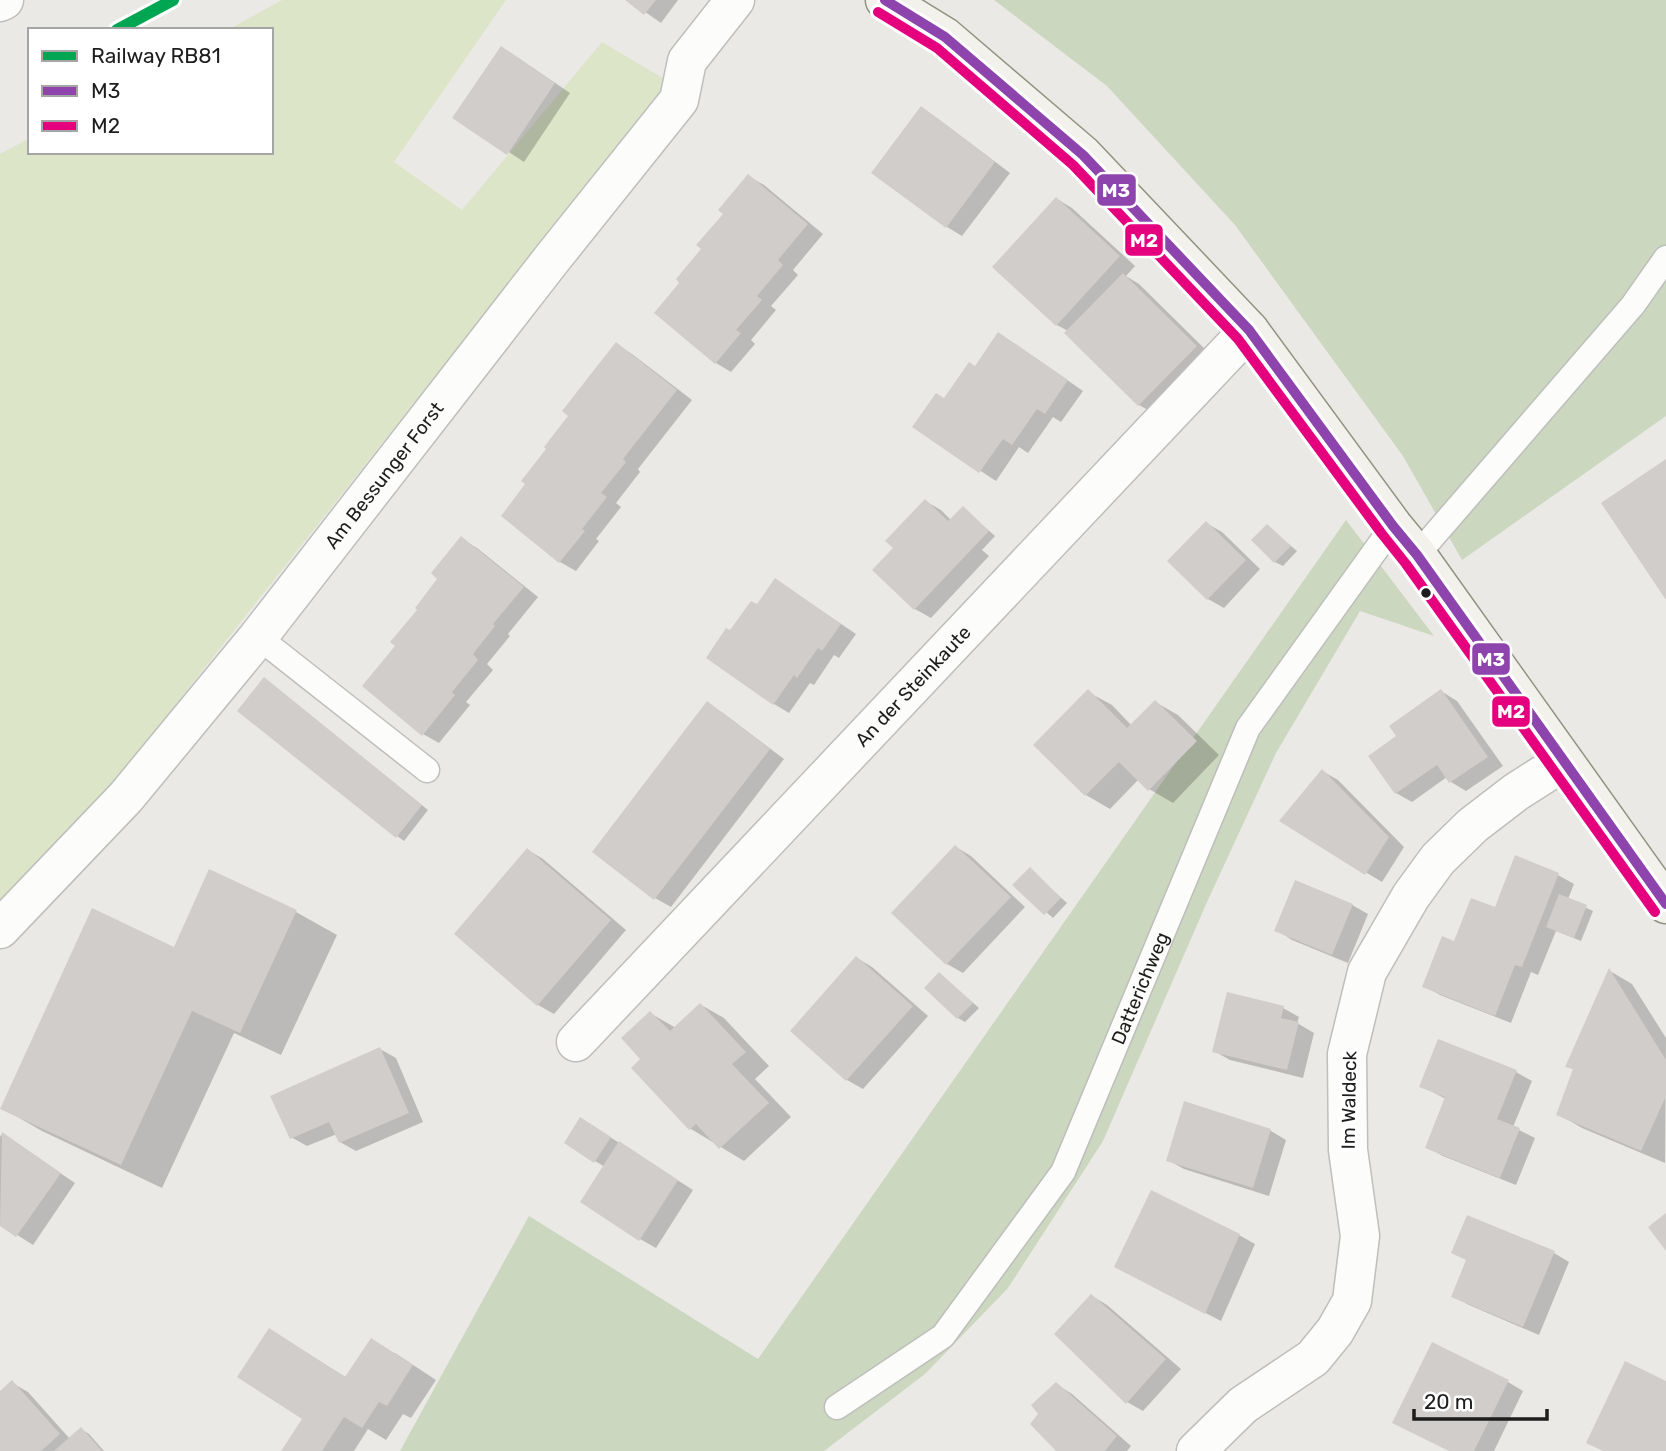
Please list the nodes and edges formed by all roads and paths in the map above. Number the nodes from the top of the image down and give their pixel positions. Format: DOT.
graph roads {
  1 [pos="735,0"];
  2 [pos="885,0"];
  3 [pos="1666,258"];
  4 [pos="1249,330"];
  5 [pos="1392,526"];
  6 [pos="1417,555"];
  7 [pos="258,637"];
  8 [pos="1563,762"];
  9 [pos="427,770"];
  10 [pos="1666,904"];
  11 [pos="0,929"];
  12 [pos="576,1042"];
  13 [pos="838,1407"];
  14 [pos="1196,1451"];
  1 -- 7 [label="street, Am Bessunger Forst"];
  2 -- 4 [label="street"];
  3 -- 6 [label="lane"];
  4 -- 5 [label="street"];
  4 -- 12 [label="street, An der Steinkaute"];
  5 -- 6 [label="street"];
  5 -- 13 [label="lane, Datterichweg"];
  6 -- 8 [label="street"];
  7 -- 9 [label="lane"];
  7 -- 11 [label="street, Am Bessunger Forst"];
  8 -- 10 [label="street"];
  8 -- 14 [label="street, Im Waldeck"];
}
